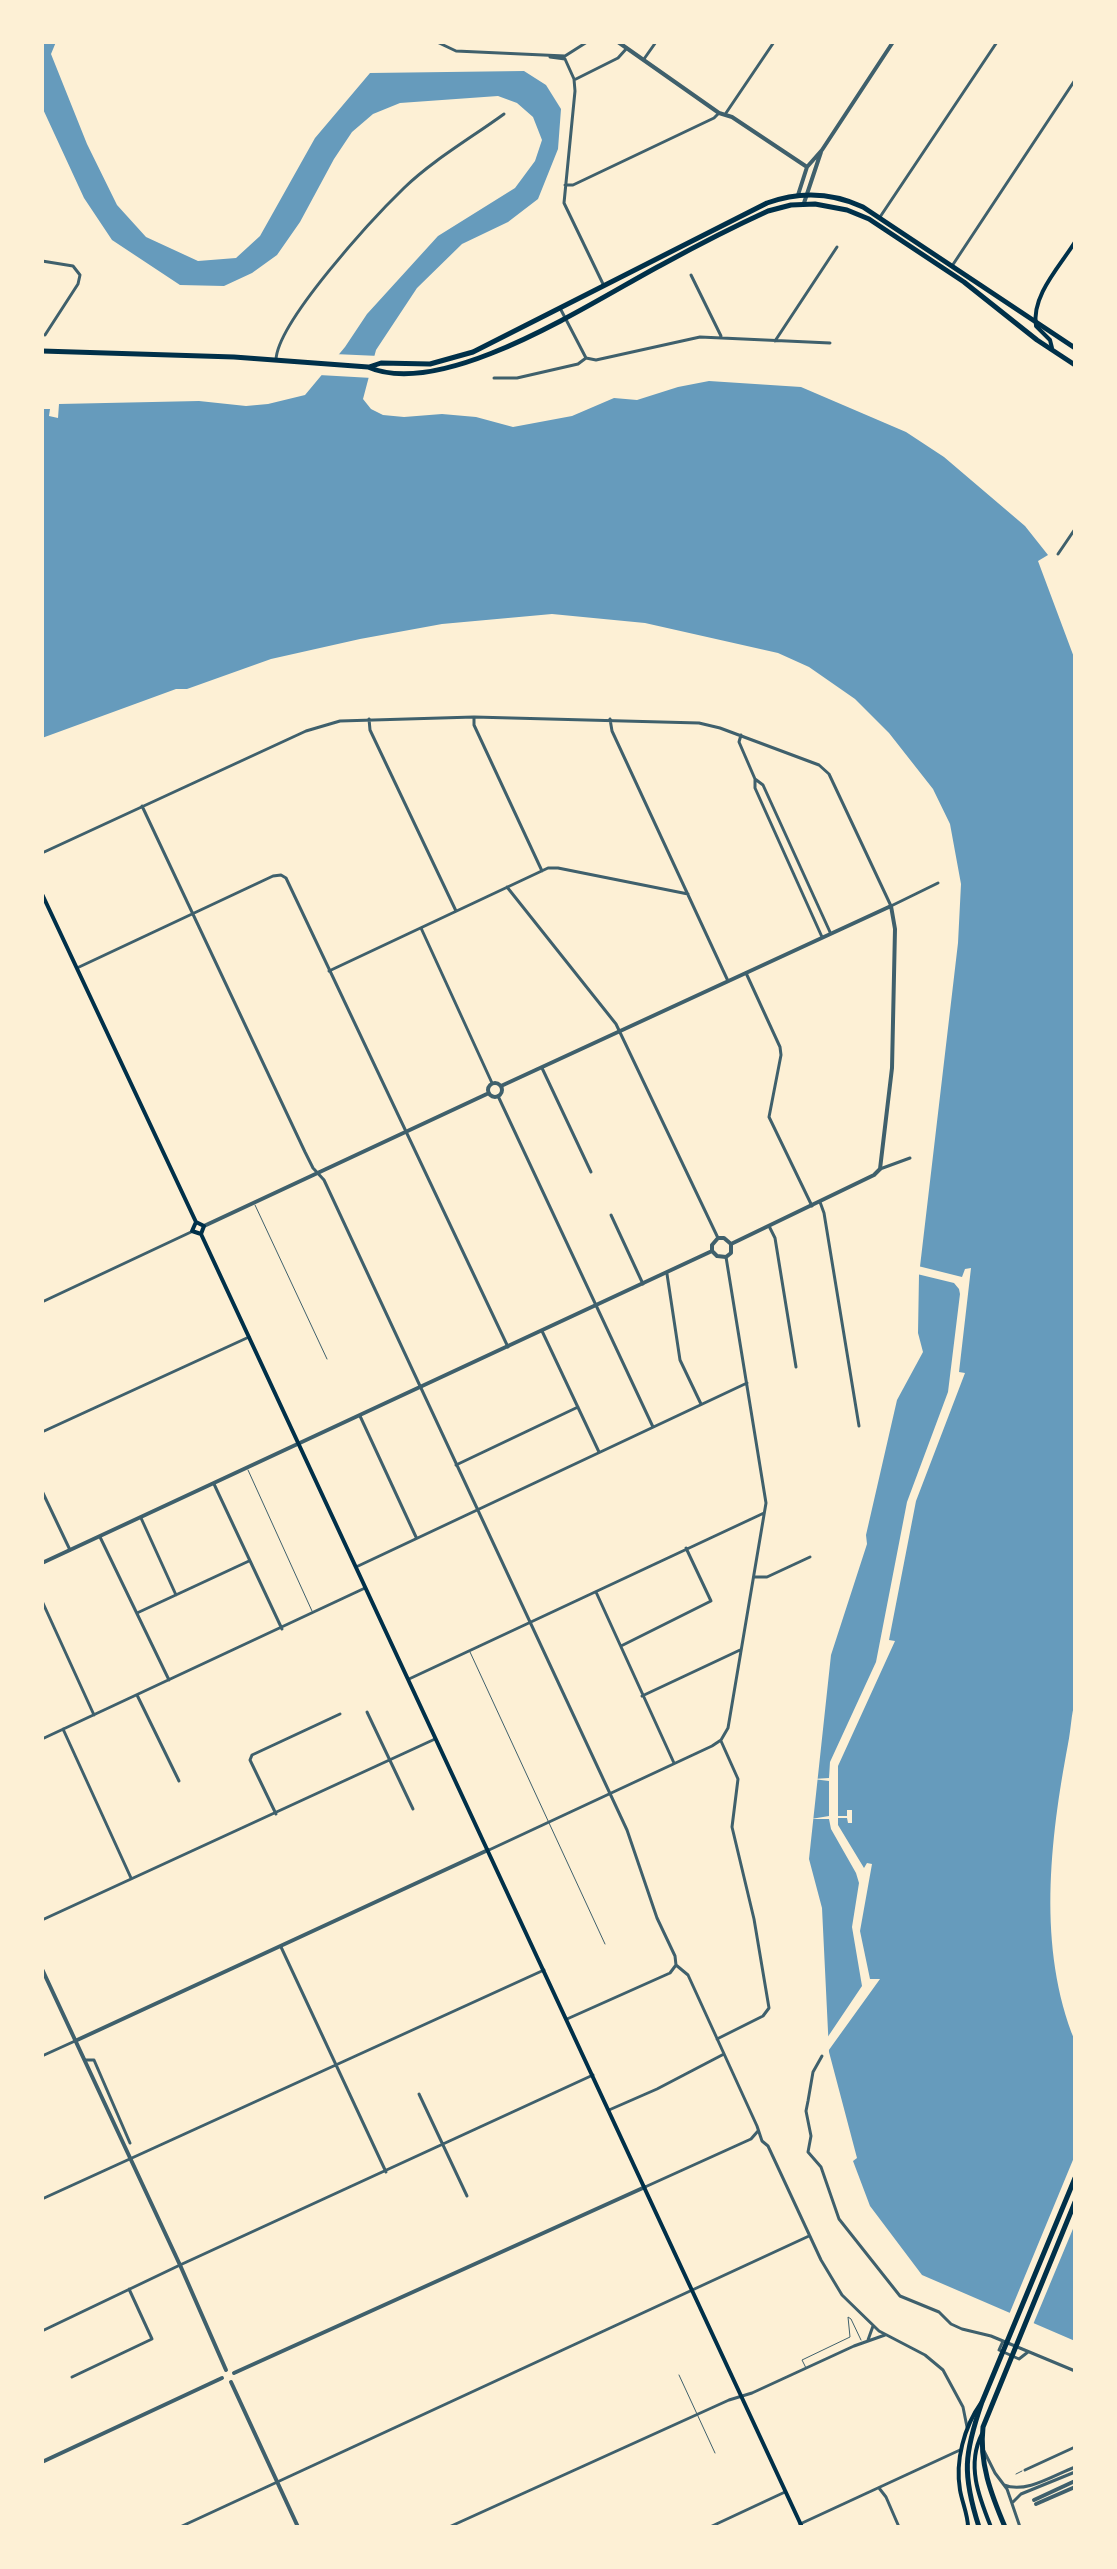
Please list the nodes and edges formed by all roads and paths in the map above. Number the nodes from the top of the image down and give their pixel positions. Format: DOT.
graph roads {
  1 [pos="437,42"];
  2 [pos="587,42"];
  3 [pos="618,42"];
  4 [pos="656,42"];
  5 [pos="774,42"];
  6 [pos="893,42"];
  7 [pos="997,42"];
  8 [pos="627,48"];
  9 [pos="565,58"];
  10 [pos="644,59"];
  11 [pos="574,80"];
  12 [pos="1075,80"];
  13 [pos="719,113"];
  14 [pos="726,113"];
  15 [pos="504,114"];
  16 [pos="822,150"];
  17 [pos="807,167"];
  18 [pos="565,185"];
  19 [pos="808,194"];
  20 [pos="798,195"];
  21 [pos="804,203"];
  22 [pos="880,217"];
  23 [pos="1075,242"];
  24 [pos="837,247"];
  25 [pos="42,261"];
  26 [pos="952,266"];
  27 [pos="691,275"];
  28 [pos="604,286"];
  29 [pos="560,308"];
  30 [pos="565,318"];
  31 [pos="1035,321"];
  32 [pos="44,336"];
  33 [pos="722,337"];
  34 [pos="775,341"];
  35 [pos="830,343"];
  36 [pos="1075,348"];
  37 [pos="42,351"];
  38 [pos="1053,351"];
  39 [pos="586,358"];
  40 [pos="276,360"];
  41 [pos="1075,365"];
  42 [pos="368,367"];
  43 [pos="494,378"];
  44 [pos="1075,529"];
  45 [pos="1058,554"];
  46 [pos="474,717"];
  47 [pos="369,719"];
  48 [pos="610,719"];
  49 [pos="741,735"];
  50 [pos="755,779"];
  51 [pos="142,806"];
  52 [pos="43,854"];
  53 [pos="542,871"];
  54 [pos="938,883"];
  55 [pos="507,887"];
  56 [pos="42,894"];
  57 [pos="688,894"];
  58 [pos="891,906"];
  59 [pos="456,911"];
  60 [pos="194,914"];
  61 [pos="421,928"];
  62 [pos="831,933"];
  63 [pos="822,937"];
  64 [pos="77,968"];
  65 [pos="329,971"];
  66 [pos="746,973"];
  67 [pos="729,981"];
  68 [pos="621,1031"];
  69 [pos="542,1068"];
  70 [pos="492,1083"];
  71 [pos="501,1086"];
  72 [pos="489,1093"];
  73 [pos="498,1096"];
  74 [pos="406,1131"];
  75 [pos="910,1158"];
  76 [pos="880,1169"];
  77 [pos="318,1172"];
  78 [pos="591,1172"];
  79 [pos="820,1202"];
  80 [pos="254,1203"];
  81 [pos="812,1206"];
  82 [pos="611,1215"];
  83 [pos="196,1222"];
  84 [pos="204,1226"];
  85 [pos="769,1226"];
  86 [pos="192,1231"];
  87 [pos="201,1234"];
  88 [pos="718,1238"];
  89 [pos="731,1244"];
  90 [pos="712,1251"];
  91 [pos="726,1257"];
  92 [pos="667,1273"];
  93 [pos="643,1284"];
  94 [pos="42,1302"];
  95 [pos="596,1306"];
  96 [pos="542,1331"];
  97 [pos="249,1337"];
  98 [pos="508,1347"];
  99 [pos="327,1359"];
  100 [pos="796,1367"];
  101 [pos="747,1383"];
  102 [pos="420,1388"];
  103 [pos="701,1404"];
  104 [pos="578,1407"];
  105 [pos="360,1416"];
  106 [pos="859,1426"];
  107 [pos="653,1427"];
  108 [pos="42,1432"];
  109 [pos="299,1445"];
  110 [pos="599,1452"];
  111 [pos="456,1465"];
  112 [pos="247,1469"];
  113 [pos="214,1484"];
  114 [pos="42,1491"];
  115 [pos="477,1509"];
  116 [pos="765,1512"];
  117 [pos="141,1518"];
  118 [pos="100,1537"];
  119 [pos="416,1537"];
  120 [pos="686,1548"];
  121 [pos="70,1550"];
  122 [pos="810,1557"];
  123 [pos="249,1561"];
  124 [pos="42,1563"];
  125 [pos="356,1567"];
  126 [pos="755,1577"];
  127 [pos="366,1587"];
  128 [pos="595,1592"];
  129 [pos="176,1595"];
  130 [pos="42,1601"];
  131 [pos="137,1613"];
  132 [pos="313,1614"];
  133 [pos="530,1622"];
  134 [pos="282,1629"];
  135 [pos="621,1646"];
  136 [pos="469,1649"];
  137 [pos="742,1649"];
  138 [pos="409,1679"];
  139 [pos="169,1680"];
  140 [pos="137,1695"];
  141 [pos="642,1696"];
  142 [pos="367,1712"];
  143 [pos="340,1714"];
  144 [pos="94,1715"];
  145 [pos="63,1729"];
  146 [pos="42,1739"];
  147 [pos="436,1739"];
  148 [pos="721,1740"];
  149 [pos="390,1761"];
  150 [pos="674,1763"];
  151 [pos="179,1781"];
  152 [pos="610,1793"];
  153 [pos="413,1809"];
  154 [pos="276,1814"];
  155 [pos="549,1821"];
  156 [pos="488,1850"];
  157 [pos="131,1878"];
  158 [pos="42,1920"];
  159 [pos="605,1944"];
  160 [pos="281,1946"];
  161 [pos="676,1965"];
  162 [pos="42,1969"];
  163 [pos="544,1970"];
  164 [pos="567,2019"];
  165 [pos="717,2039"];
  166 [pos="75,2041"];
  167 [pos="724,2054"];
  168 [pos="42,2056"];
  169 [pos="822,2056"];
  170 [pos="84,2060"];
  171 [pos="336,2065"];
  172 [pos="593,2075"];
  173 [pos="419,2094"];
  174 [pos="609,2110"];
  175 [pos="758,2131"];
  176 [pos="751,2139"];
  177 [pos="762,2141"];
  178 [pos="130,2143"];
  179 [pos="443,2146"];
  180 [pos="129,2159"];
  181 [pos="386,2172"];
  182 [pos="1075,2178"];
  183 [pos="645,2187"];
  184 [pos="467,2196"];
  185 [pos="42,2199"];
  186 [pos="1075,2202"];
  187 [pos="809,2236"];
  188 [pos="180,2265"];
  189 [pos="129,2289"];
  190 [pos="692,2291"];
  191 [pos="873,2326"];
  192 [pos="42,2331"];
  193 [pos="885,2335"];
  194 [pos="868,2340"];
  195 [pos="1003,2341"];
  196 [pos="862,2343"];
  197 [pos="1028,2352"];
  198 [pos="806,2369"];
  199 [pos="226,2370"];
  200 [pos="1075,2371"];
  201 [pos="234,2373"];
  202 [pos="679,2375"];
  203 [pos="72,2377"];
  204 [pos="222,2378"];
  205 [pos="231,2382"];
  206 [pos="741,2396"];
  207 [pos="982,2401"];
  208 [pos="697,2414"];
  209 [pos="967,2427"];
  210 [pos="983,2432"];
  211 [pos="1075,2447"];
  212 [pos="962,2448"];
  213 [pos="982,2448"];
  214 [pos="715,2453"];
  215 [pos="42,2462"];
  216 [pos="1075,2469"];
  217 [pos="1025,2470"];
  218 [pos="1016,2474"];
  219 [pos="277,2481"];
  220 [pos="1001,2482"];
  221 [pos="1075,2484"];
  222 [pos="879,2488"];
  223 [pos="785,2492"];
  224 [pos="1035,2502"];
  225 [pos="1012,2503"];
  226 [pos="801,2525"];
  227 [pos="969,2526"];
  228 [pos="180,2527"];
  229 [pos="298,2527"];
  230 [pos="449,2527"];
  231 [pos="710,2527"];
  232 [pos="899,2527"];
  233 [pos="979,2527"];
  234 [pos="991,2527"];
  235 [pos="1005,2527"];
  236 [pos="1020,2527"];
  1 -- 9 [label="street"];
  2 -- 9 [label="street"];
  3 -- 8 [label="street"];
  4 -- 10 [label="street"];
  5 -- 14 [label="street"];
  6 -- 16 [label="street"];
  7 -- 22 [label="street"];
  8 -- 10 [label="street"];
  8 -- 11 [label="street"];
  9 -- 11 [label="street"];
  10 -- 13 [label="street"];
  11 -- 18 [label="street"];
  12 -- 26 [label="street"];
  13 -- 14 [label="street"];
  13 -- 18 [label="street"];
  14 -- 17 [label="street"];
  15 -- 40 [label="street"];
  16 -- 17 [label="street"];
  16 -- 19 [label="street"];
  17 -- 20 [label="street"];
  18 -- 28 [label="street"];
  19 -- 20 [label="main road"];
  19 -- 21 [label="street"];
  19 -- 22 [label="main road"];
  20 -- 28 [label="main road"];
  21 -- 30 [label="main road"];
  21 -- 38 [label="main road"];
  22 -- 26 [label="main road"];
  23 -- 31 [label="main road"];
  24 -- 34 [label="street"];
  25 -- 32 [label="street"];
  26 -- 31 [label="main road"];
  27 -- 33 [label="street"];
  28 -- 29 [label="main road"];
  29 -- 30 [label="street"];
  29 -- 42 [label="main road"];
  30 -- 39 [label="street"];
  30 -- 42 [label="main road"];
  31 -- 36 [label="main road"];
  31 -- 38 [label="main road"];
  33 -- 34 [label="street"];
  33 -- 39 [label="street"];
  34 -- 35 [label="street"];
  37 -- 40 [label="main road"];
  38 -- 41 [label="main road"];
  39 -- 43 [label="street"];
  40 -- 42 [label="main road"];
  44 -- 45 [label="street"];
  46 -- 47 [label="street"];
  46 -- 48 [label="street"];
  46 -- 53 [label="street"];
  47 -- 51 [label="street"];
  47 -- 59 [label="street"];
  48 -- 49 [label="street"];
  48 -- 57 [label="street"];
  49 -- 50 [label="street"];
  49 -- 58 [label="street"];
  50 -- 62 [label="street"];
  50 -- 63 [label="street"];
  51 -- 52 [label="street"];
  51 -- 60 [label="street"];
  53 -- 55 [label="street"];
  53 -- 57 [label="street"];
  54 -- 58 [label="street"];
  55 -- 59 [label="street"];
  55 -- 68 [label="street"];
  56 -- 64 [label="main road"];
  57 -- 67 [label="street"];
  58 -- 62 [label="street"];
  58 -- 76 [label="street"];
  59 -- 61 [label="street"];
  60 -- 64 [label="street"];
  60 -- 65 [label="street"];
  60 -- 77 [label="street"];
  61 -- 65 [label="street"];
  61 -- 70 [label="street"];
  62 -- 63 [label="street"];
  63 -- 66 [label="street"];
  64 -- 83 [label="main road"];
  65 -- 74 [label="street"];
  66 -- 67 [label="street"];
  66 -- 81 [label="street"];
  67 -- 68 [label="street"];
  68 -- 69 [label="street"];
  68 -- 88 [label="street"];
  69 -- 71 [label="street"];
  69 -- 78 [label="street"];
  70 -- 71 [label="street"];
  70 -- 72 [label="street"];
  71 -- 73 [label="street"];
  72 -- 73 [label="street"];
  72 -- 74 [label="street"];
  73 -- 95 [label="street"];
  74 -- 77 [label="street"];
  74 -- 98 [label="street"];
  75 -- 76 [label="street"];
  76 -- 79 [label="street"];
  77 -- 80 [label="street"];
  77 -- 102 [label="street"];
  79 -- 81 [label="street"];
  79 -- 106 [label="street"];
  80 -- 84 [label="street"];
  80 -- 99 [label="lane"];
  81 -- 85 [label="street"];
  82 -- 93 [label="street"];
  83 -- 84 [label="main road"];
  83 -- 86 [label="main road"];
  84 -- 87 [label="main road"];
  85 -- 89 [label="street"];
  85 -- 100 [label="street"];
  86 -- 87 [label="main road"];
  86 -- 94 [label="street"];
  87 -- 97 [label="main road"];
  88 -- 89 [label="street"];
  88 -- 90 [label="street"];
  89 -- 91 [label="street"];
  90 -- 91 [label="street"];
  90 -- 92 [label="street"];
  91 -- 101 [label="street"];
  92 -- 93 [label="street"];
  92 -- 103 [label="street"];
  93 -- 95 [label="street"];
  95 -- 96 [label="street"];
  95 -- 107 [label="street"];
  96 -- 98 [label="street"];
  96 -- 104 [label="street"];
  97 -- 108 [label="street"];
  97 -- 109 [label="main road"];
  98 -- 102 [label="street"];
  101 -- 103 [label="street"];
  101 -- 116 [label="street"];
  102 -- 105 [label="street"];
  102 -- 111 [label="street"];
  103 -- 107 [label="street"];
  104 -- 110 [label="street"];
  104 -- 111 [label="street"];
  105 -- 109 [label="street"];
  105 -- 119 [label="street"];
  107 -- 110 [label="street"];
  109 -- 112 [label="street"];
  109 -- 125 [label="main road"];
  110 -- 115 [label="street"];
  111 -- 115 [label="street"];
  112 -- 113 [label="street"];
  112 -- 132 [label="lane"];
  113 -- 117 [label="street"];
  113 -- 123 [label="street"];
  114 -- 121 [label="street"];
  115 -- 119 [label="street"];
  115 -- 133 [label="street"];
  116 -- 120 [label="street"];
  116 -- 126 [label="street"];
  117 -- 118 [label="street"];
  117 -- 129 [label="street"];
  118 -- 121 [label="street"];
  118 -- 131 [label="street"];
  119 -- 125 [label="street"];
  120 -- 128 [label="street"];
  120 -- 135 [label="street"];
  121 -- 124 [label="street"];
  122 -- 126 [label="street"];
  123 -- 129 [label="street"];
  123 -- 134 [label="street"];
  125 -- 127 [label="main road"];
  126 -- 137 [label="street"];
  127 -- 132 [label="street"];
  127 -- 138 [label="main road"];
  128 -- 133 [label="street"];
  128 -- 135 [label="street"];
  129 -- 131 [label="street"];
  130 -- 144 [label="street"];
  131 -- 139 [label="street"];
  132 -- 134 [label="street"];
  133 -- 136 [label="street"];
  133 -- 152 [label="street"];
  134 -- 139 [label="street"];
  135 -- 141 [label="street"];
  136 -- 138 [label="street"];
  136 -- 155 [label="lane"];
  137 -- 141 [label="street"];
  137 -- 148 [label="street"];
  138 -- 147 [label="main road"];
  139 -- 140 [label="street"];
  140 -- 144 [label="street"];
  140 -- 151 [label="street"];
  141 -- 150 [label="street"];
  142 -- 149 [label="street"];
  143 -- 154 [label="street"];
  144 -- 145 [label="street"];
  145 -- 146 [label="street"];
  145 -- 157 [label="street"];
  147 -- 149 [label="street"];
  147 -- 156 [label="main road"];
  148 -- 150 [label="street"];
  148 -- 165 [label="street"];
  149 -- 153 [label="street"];
  149 -- 154 [label="street"];
  150 -- 152 [label="street"];
  152 -- 155 [label="street"];
  152 -- 161 [label="street"];
  154 -- 157 [label="street"];
  155 -- 156 [label="street"];
  155 -- 159 [label="lane"];
  156 -- 160 [label="street"];
  156 -- 163 [label="main road"];
  157 -- 158 [label="street"];
  160 -- 166 [label="street"];
  160 -- 171 [label="street"];
  161 -- 164 [label="street"];
  161 -- 165 [label="street"];
  162 -- 166 [label="street"];
  163 -- 164 [label="main road"];
  163 -- 171 [label="street"];
  164 -- 172 [label="main road"];
  165 -- 167 [label="street"];
  166 -- 168 [label="street"];
  166 -- 170 [label="street"];
  167 -- 174 [label="street"];
  167 -- 175 [label="street"];
  169 -- 195 [label="street"];
  170 -- 178 [label="street"];
  170 -- 180 [label="street"];
  171 -- 180 [label="street"];
  171 -- 181 [label="street"];
  172 -- 174 [label="main road"];
  172 -- 179 [label="street"];
  173 -- 179 [label="street"];
  174 -- 183 [label="main road"];
  175 -- 176 [label="street"];
  175 -- 177 [label="street"];
  176 -- 177 [label="street"];
  176 -- 183 [label="street"];
  177 -- 187 [label="street"];
  179 -- 181 [label="street"];
  179 -- 184 [label="street"];
  180 -- 185 [label="street"];
  180 -- 188 [label="street"];
  181 -- 188 [label="street"];
  182 -- 207 [label="main road"];
  183 -- 190 [label="main road"];
  183 -- 201 [label="street"];
  186 -- 210 [label="main road"];
  187 -- 190 [label="street"];
  187 -- 191 [label="street"];
  188 -- 189 [label="street"];
  188 -- 199 [label="street"];
  189 -- 192 [label="street"];
  189 -- 203 [label="street"];
  190 -- 206 [label="main road"];
  190 -- 219 [label="street"];
  191 -- 193 [label="street"];
  191 -- 194 [label="street"];
  193 -- 194 [label="street"];
  193 -- 209 [label="street"];
  194 -- 196 [label="street"];
  195 -- 197 [label="street"];
  195 -- 197 [label="street"];
  196 -- 198 [label="street"];
  196 -- 198 [label="lane"];
  197 -- 200 [label="street"];
  198 -- 206 [label="street"];
  199 -- 201 [label="street"];
  199 -- 204 [label="street"];
  201 -- 205 [label="street"];
  202 -- 208 [label="lane"];
  204 -- 205 [label="street"];
  204 -- 215 [label="street"];
  205 -- 219 [label="street"];
  206 -- 208 [label="street"];
  206 -- 223 [label="main road"];
  207 -- 209 [label="main road"];
  207 -- 233 [label="main road"];
  208 -- 214 [label="lane"];
  208 -- 230 [label="street"];
  209 -- 212 [label="main road"];
  210 -- 213 [label="main road"];
  210 -- 234 [label="main road"];
  211 -- 217 [label="street"];
  212 -- 222 [label="street"];
  212 -- 227 [label="main road"];
  213 -- 220 [label="street"];
  213 -- 235 [label="main road"];
  216 -- 220 [label="street"];
  216 -- 225 [label="street"];
  217 -- 218 [label="lane"];
  219 -- 228 [label="street"];
  219 -- 229 [label="street"];
  220 -- 225 [label="street"];
  221 -- 224 [label="street"];
  222 -- 226 [label="street"];
  222 -- 232 [label="street"];
  223 -- 226 [label="main road"];
  223 -- 231 [label="street"];
  225 -- 236 [label="street"];
}
